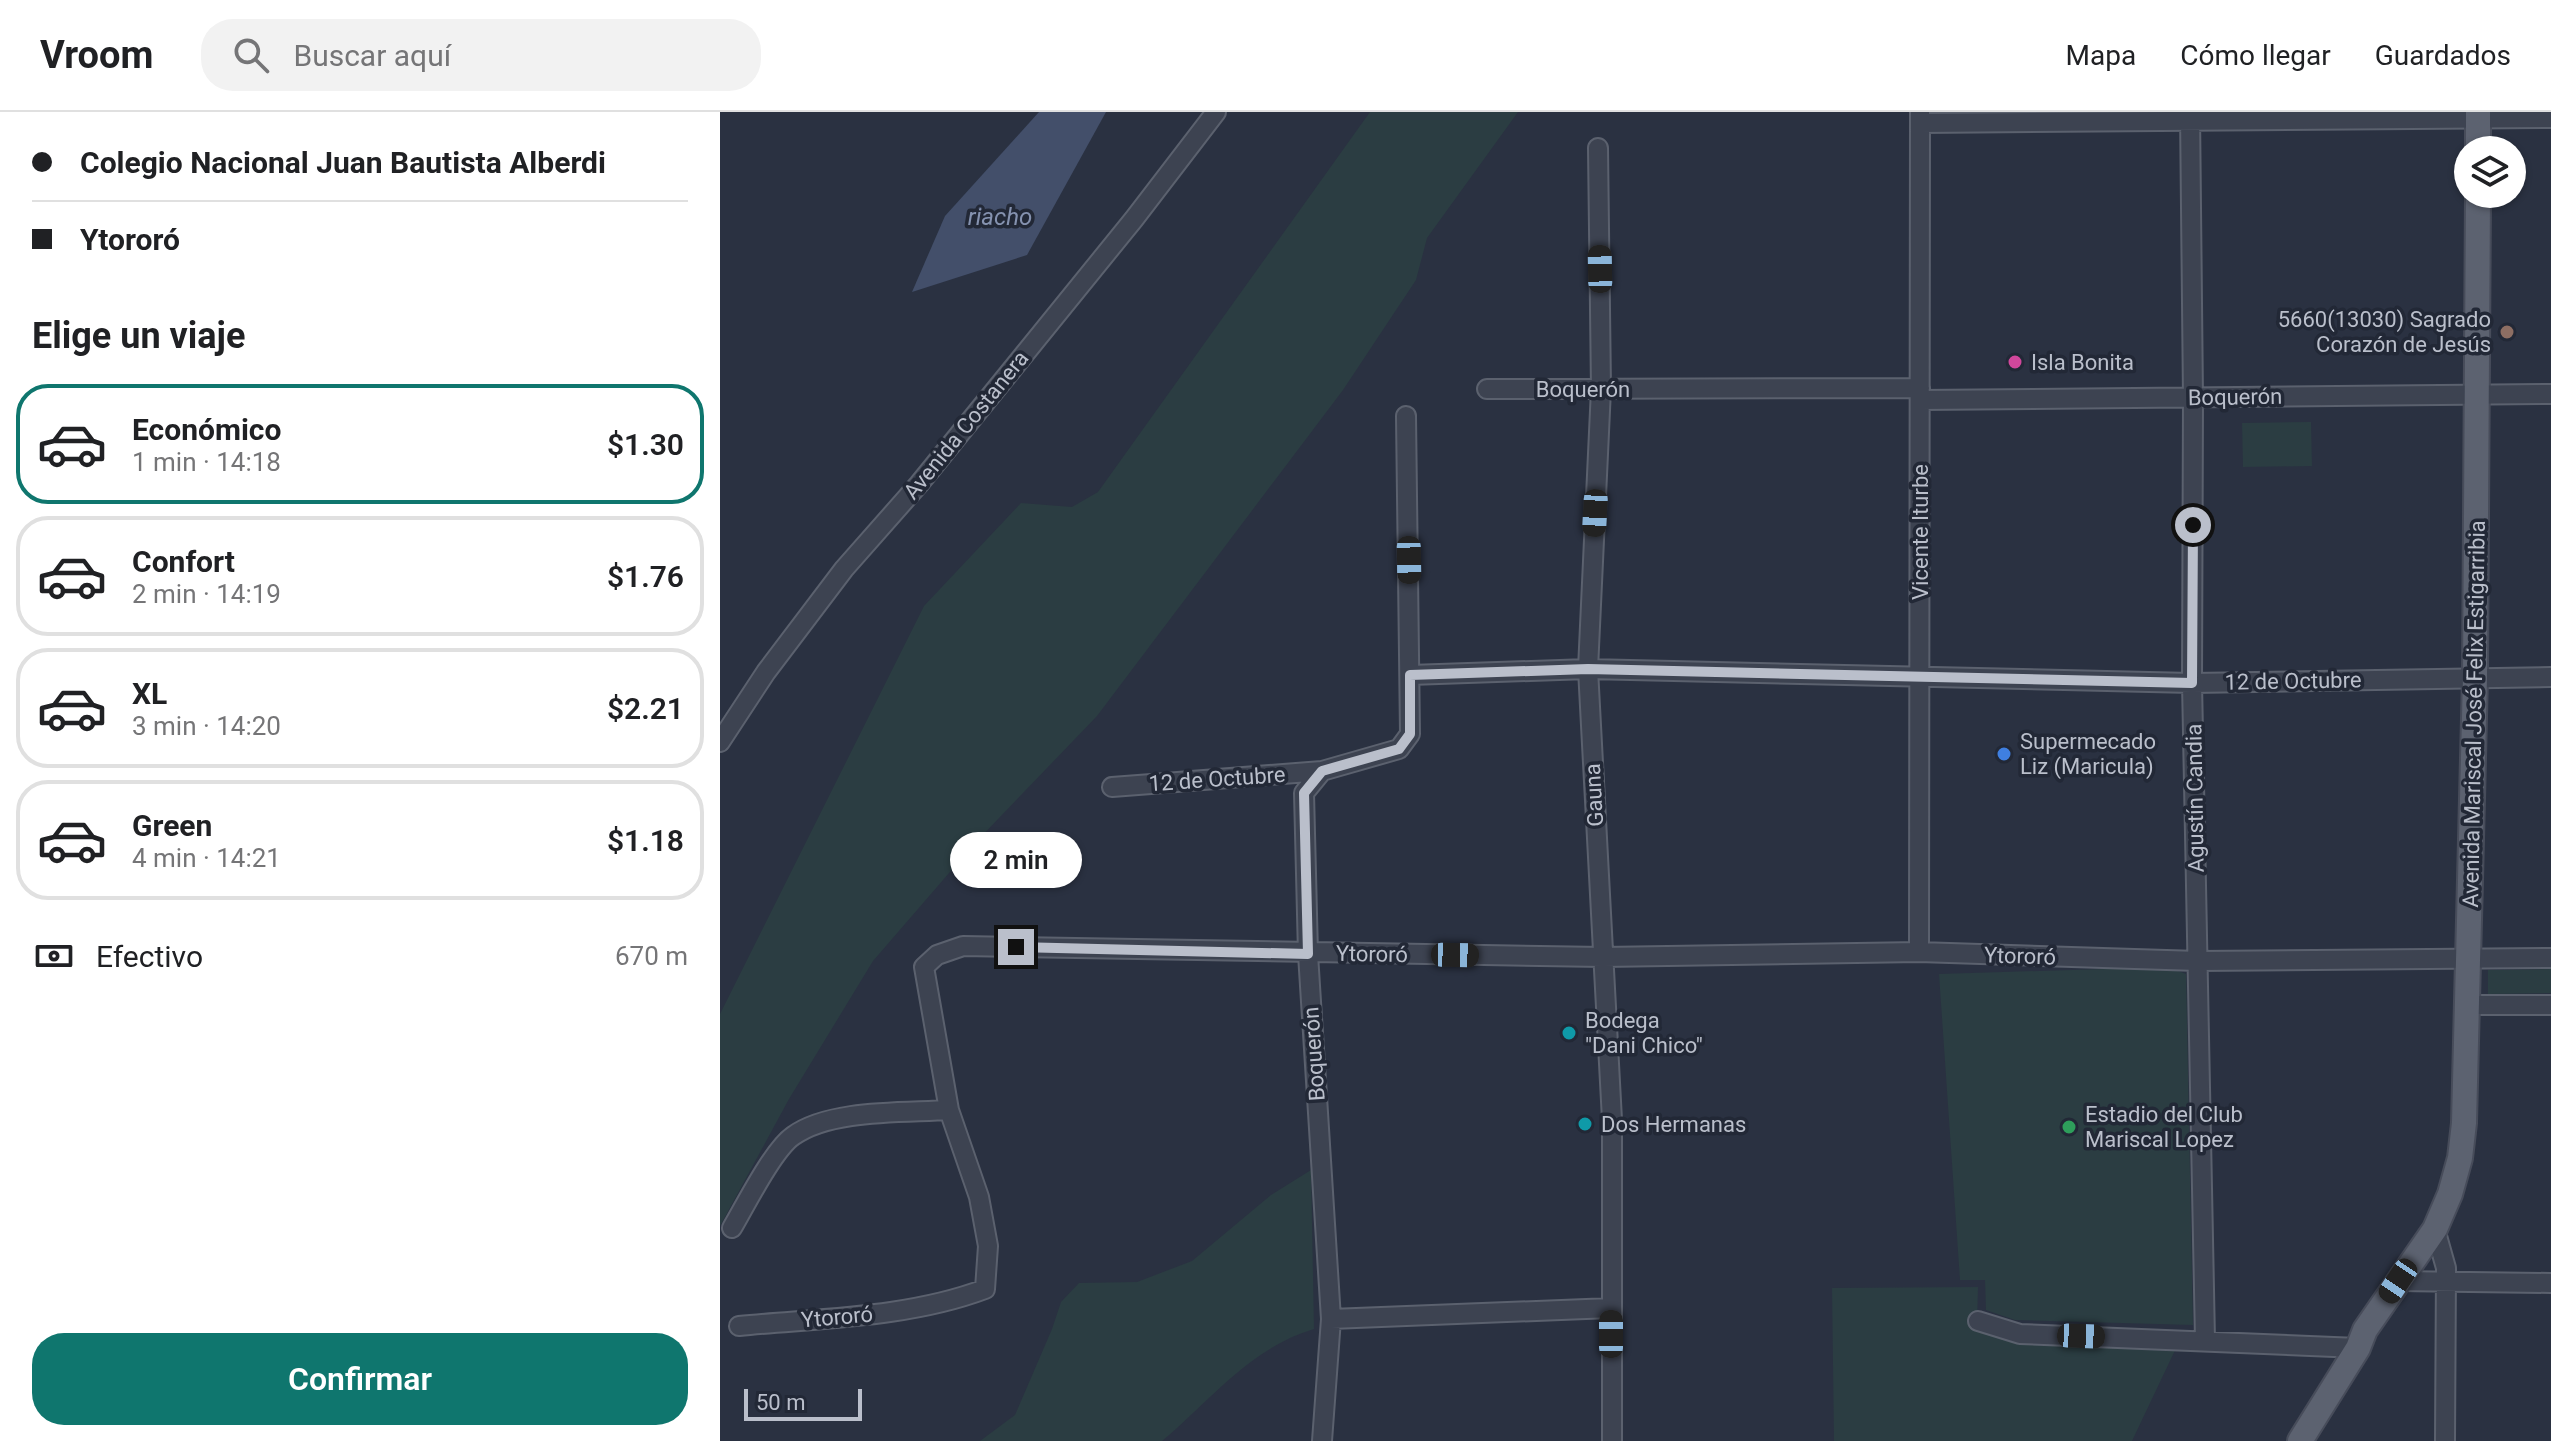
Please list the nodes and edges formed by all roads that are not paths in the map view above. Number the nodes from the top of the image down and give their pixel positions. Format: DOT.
graph roads {
  1 [pos="1216,112"];
  2 [pos="2478,115"];
  3 [pos="2190,116"];
  4 [pos="1920,117"];
  5 [pos="2551,118"];
  6 [pos="2478,136"];
  7 [pos="1598,148"];
  8 [pos="2478,208"];
  9 [pos="1487,389"];
  10 [pos="1601,389"];
  11 [pos="1920,394"];
  12 [pos="2551,394"];
  13 [pos="2478,395"];
  14 [pos="2193,398"];
  15 [pos="1406,416"];
  16 [pos="1588,669"];
  17 [pos="1410,675"];
  18 [pos="1920,676"];
  19 [pos="2475,677"];
  20 [pos="2551,677"];
  21 [pos="2192,683"];
  22 [pos="720,742"];
  23 [pos="1322,771"];
  24 [pos="1112,787"];
  25 [pos="1919,952"];
  26 [pos="1308,954"];
  27 [pos="1603,957"];
  28 [pos="2470,958"];
  29 [pos="2551,958"];
  30 [pos="2198,961"];
  31 [pos="2467,1005"];
  32 [pos="2551,1005"];
  33 [pos="949,1110"];
  34 [pos="732,1228"];
  35 [pos="2435,1229"];
  36 [pos="2398,1281"];
  37 [pos="2446,1282"];
  38 [pos="2551,1283"];
  39 [pos="1611,1308"];
  40 [pos="1331,1319"];
  41 [pos="1978,1321"];
  42 [pos="739,1326"];
  43 [pos="2205,1340"];
  44 [pos="2356,1342"];
  45 [pos="1322,1441"];
  46 [pos="1612,1441"];
  47 [pos="2286,1441"];
  48 [pos="2300,1441"];
  49 [pos="2445,1441"];
  1 -- 22 [label="street, Avenida Costanera"];
  2 -- 3 [label="street"];
  2 -- 5 [label="street"];
  2 -- 6 [label="main road"];
  3 -- 4 [label="street"];
  3 -- 14 [label="street, Agustín Candia"];
  4 -- 11 [label="street, Vicente Iturbe"];
  7 -- 10 [label="street, Gauna"];
  8 -- 13 [label="main road, Avenida Mariscal José Felix Estigarribia"];
  9 -- 10 [label="street, Boquerón"];
  10 -- 11 [label="street, Boquerón"];
  10 -- 16 [label="street, Gauna"];
  11 -- 14 [label="street, Boquerón"];
  11 -- 18 [label="street, Vicente Iturbe"];
  12 -- 13 [label="street, Boquerón"];
  13 -- 14 [label="street, Boquerón"];
  13 -- 19 [label="main road, Avenida Mariscal José Felix Estigarribia"];
  14 -- 21 [label="street, Agustín Candia"];
  15 -- 17 [label="street"];
  16 -- 17 [label="street, 12 de Octubre"];
  16 -- 18 [label="street, 12 de Octubre"];
  16 -- 27 [label="street, Gauna"];
  17 -- 23 [label="street"];
  18 -- 21 [label="street, 12 de Octubre"];
  18 -- 25 [label="street, Vicente Iturbe"];
  19 -- 20 [label="street, 12 de Octubre"];
  19 -- 21 [label="street, 12 de Octubre"];
  19 -- 28 [label="main road, Avenida Mariscal José Felix Estigarribia"];
  21 -- 30 [label="street, Agustín Candia"];
  23 -- 24 [label="street, 12 de Octubre"];
  23 -- 26 [label="street, Boquerón"];
  25 -- 27 [label="street, Ytororó"];
  25 -- 30 [label="street, Ytororó"];
  26 -- 27 [label="street, Ytororó"];
  26 -- 33 [label="street, Ytororó"];
  26 -- 40 [label="street, Boquerón"];
  27 -- 39 [label="street, Gauna"];
  28 -- 29 [label="street, Ytororó"];
  28 -- 30 [label="street, Ytororó"];
  28 -- 31 [label="main road, Avenida Mariscal José Felix Estigarribia"];
  30 -- 43 [label="street, Agustín Candia"];
  31 -- 32 [label="street"];
  31 -- 35 [label="main road, Avenida Mariscal José Felix Estigarribia"];
  33 -- 34 [label="street"];
  33 -- 42 [label="street, Ytororó"];
  35 -- 36 [label="main road, Avenida Mariscal José Felix Estigarribia"];
  35 -- 37 [label="street"];
  36 -- 37 [label="street"];
  36 -- 44 [label="main road, Avenida Mariscal José Felix Estigarribia"];
  37 -- 38 [label="street"];
  37 -- 49 [label="street"];
  39 -- 40 [label="street"];
  39 -- 46 [label="street, Gauna"];
  40 -- 45 [label="street, Boquerón"];
  41 -- 43 [label="street"];
  43 -- 44 [label="street"];
  44 -- 47 [label="main road"];
  44 -- 48 [label="main road"];
}
